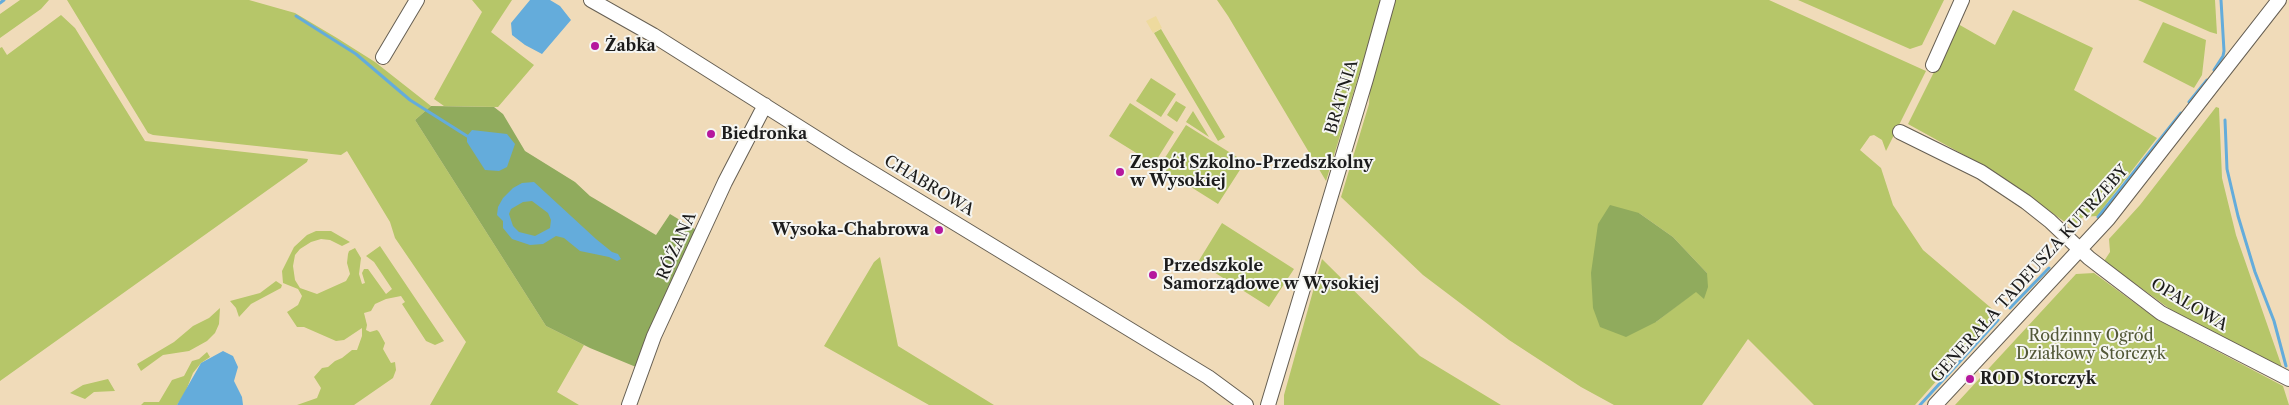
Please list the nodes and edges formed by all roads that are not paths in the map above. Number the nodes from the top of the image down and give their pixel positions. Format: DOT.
graph roads {
  1 [pos="417,0"];
  2 [pos="591,0"];
  3 [pos="1388,0"];
  4 [pos="1962,0"];
  5 [pos="2279,0"];
  6 [pos="383,58"];
  7 [pos="1932,65"];
  8 [pos="765,105"];
  9 [pos="1900,132"];
  10 [pos="2079,250"];
  11 [pos="2289,378"];
  12 [pos="629,405"];
  13 [pos="1246,405"];
  14 [pos="1268,405"];
  15 [pos="1935,405"];
  1 -- 6 [label="street"];
  2 -- 8 [label="street, CHABROWA"];
  3 -- 14 [label="street, BRATNIA"];
  4 -- 7 [label="street"];
  5 -- 10 [label="street, GENERAŁA TADEUSZA KUTRZEBY"];
  8 -- 12 [label="street, RÓŻANA"];
  8 -- 13 [label="street, CHABROWA"];
  9 -- 10 [label="street, OPALOWA"];
  10 -- 11 [label="street, OPALOWA"];
  10 -- 15 [label="street, GENERAŁA TADEUSZA KUTRZEBY"];
}
